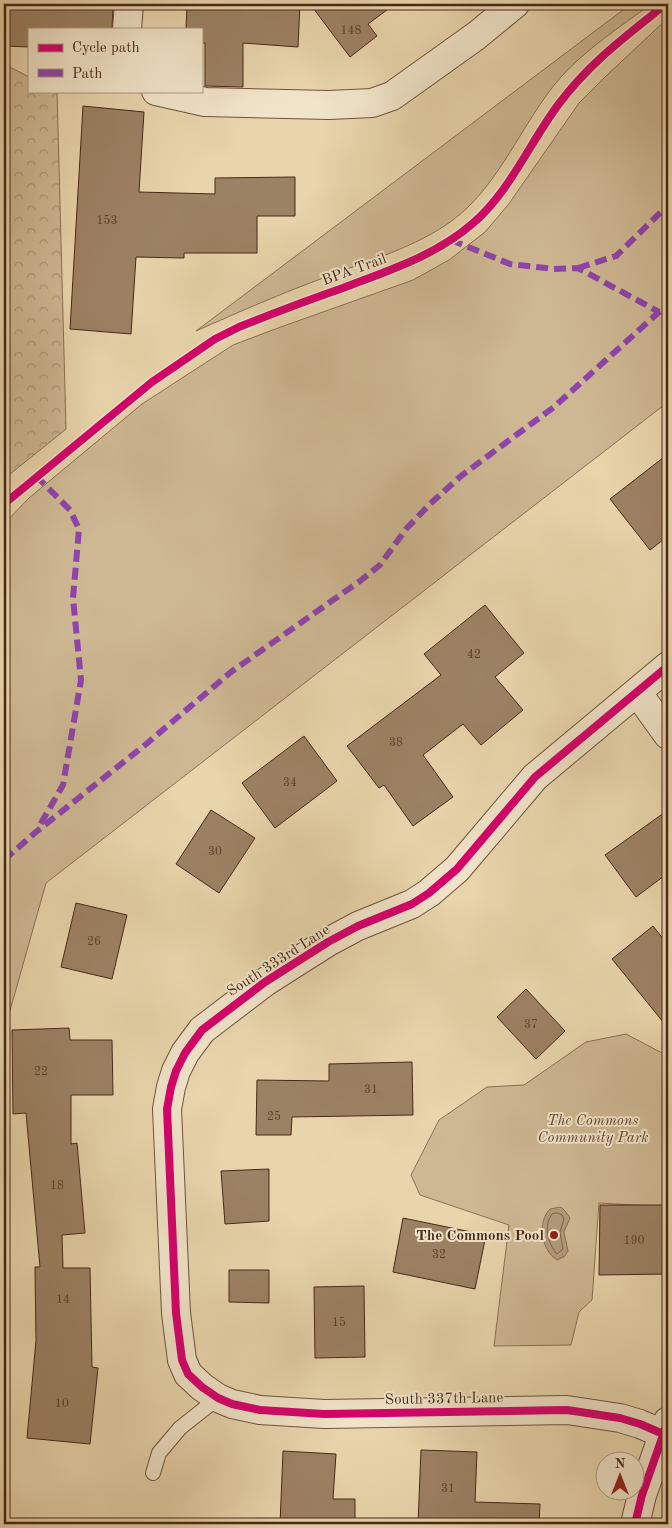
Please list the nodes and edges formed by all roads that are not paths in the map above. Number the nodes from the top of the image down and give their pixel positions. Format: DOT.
graph roads {
  1 [pos="129,4"];
  2 [pos="515,4"];
  3 [pos="127,28"];
  4 [pos="160,92"];
  5 [pos="668,666"];
  6 [pos="637,692"];
  7 [pos="668,735"];
  8 [pos="218,1398"];
  9 [pos="666,1430"];
  10 [pos="152,1473"];
  11 [pos="635,1524"];
  1 -- 3 [label="street"];
  2 -- 4 [label="street"];
  5 -- 6 [label="street, South 333rd Lane"];
  6 -- 7 [label="street"];
  6 -- 8 [label="street, South 333rd Lane"];
  8 -- 9 [label="street, South 337th Lane"];
  8 -- 10 [label="lane"];
  9 -- 11 [label="street"];
}
